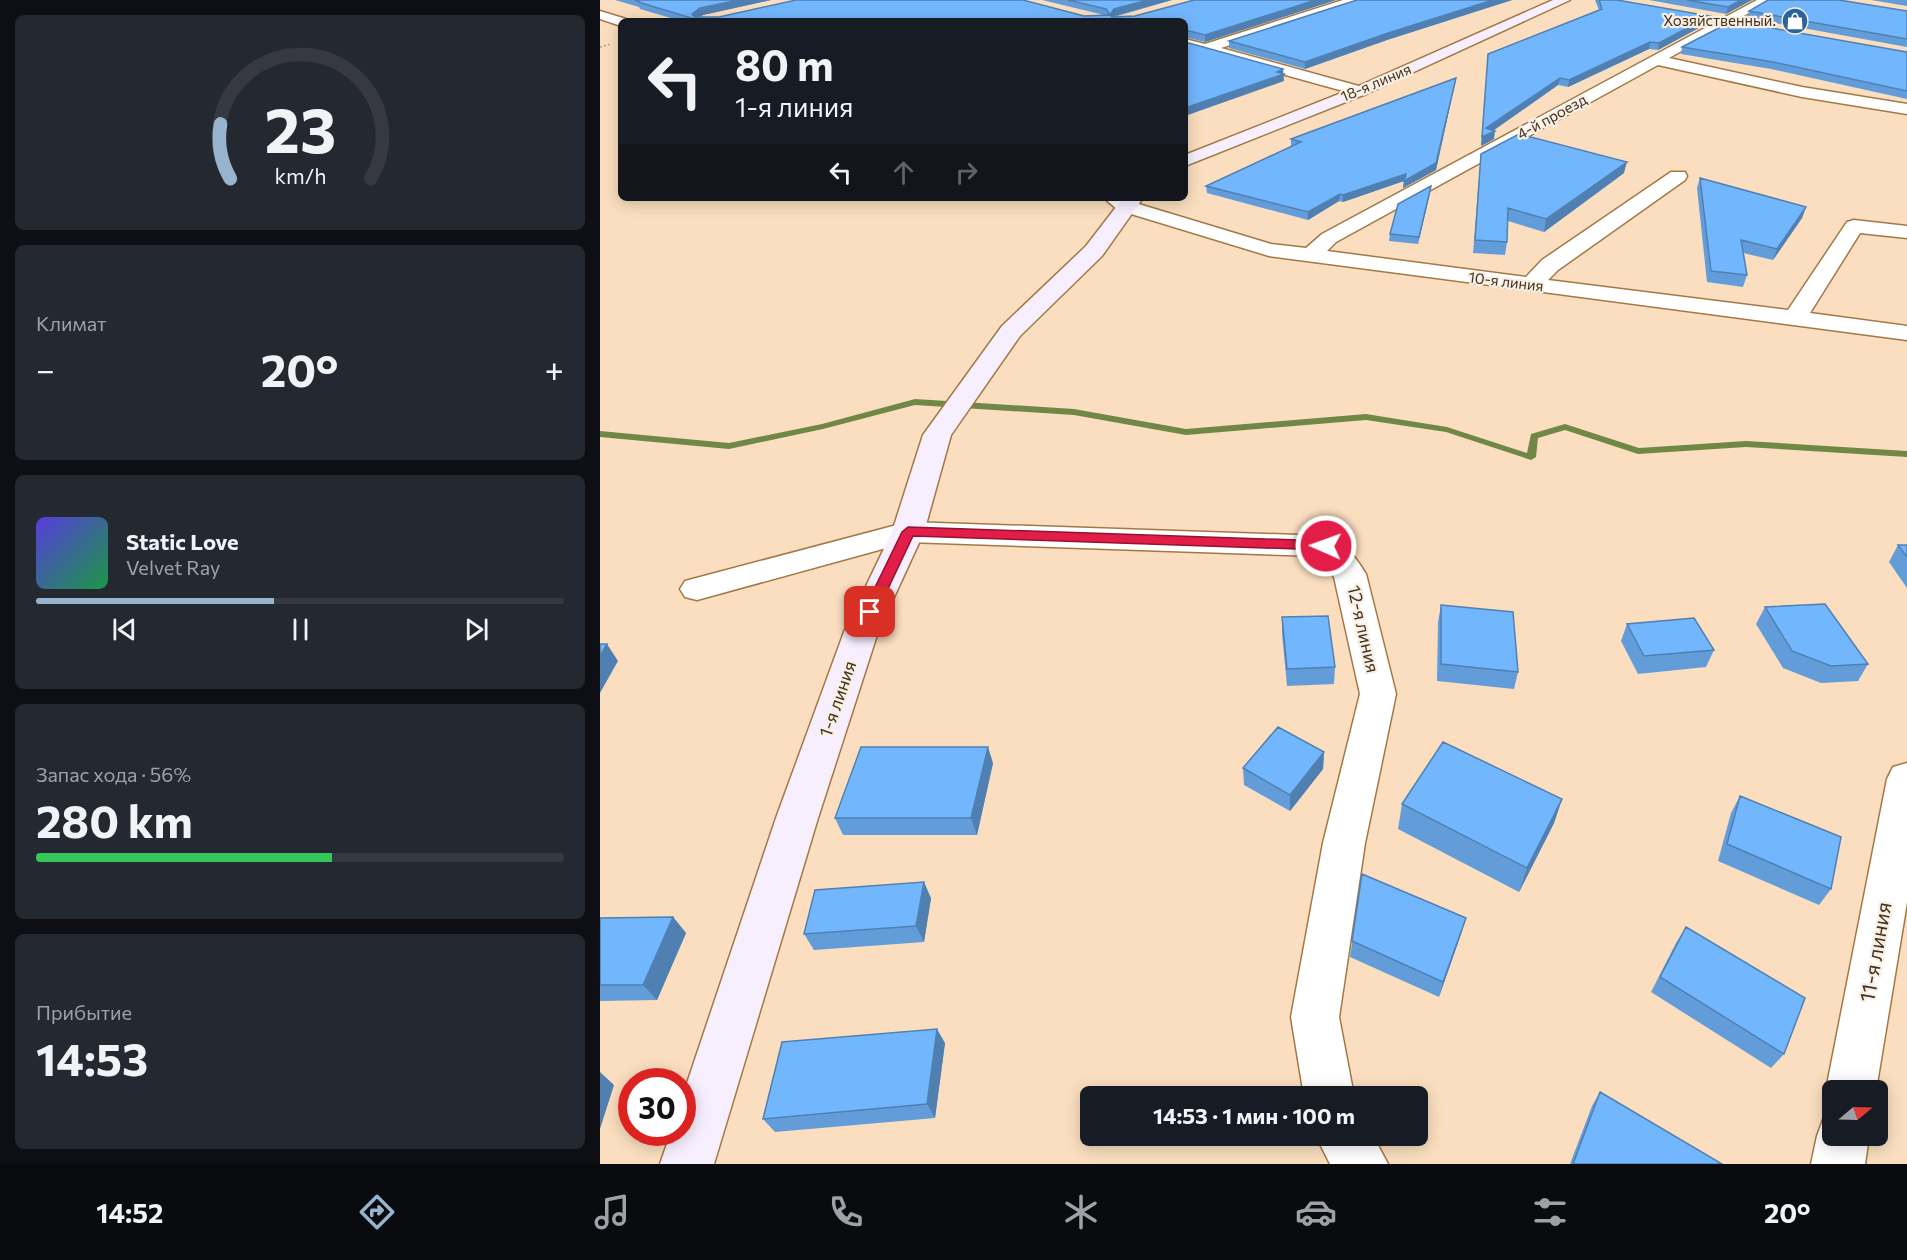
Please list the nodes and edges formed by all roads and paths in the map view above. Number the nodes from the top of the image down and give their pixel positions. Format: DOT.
graph roads {
  1 [pos="1356,0"];
  2 [pos="1564,0"];
  3 [pos="1766,0"];
  4 [pos="600,15"];
  5 [pos="1706,16"];
  6 [pos="1728,20"];
  7 [pos="618,21"];
  8 [pos="1751,24"];
  9 [pos="1188,44"];
  10 [pos="1206,48"];
  11 [pos="1188,54"];
  12 [pos="1656,60"];
  13 [pos="1360,91"];
  14 [pos="1907,109"];
  15 [pos="1188,160"];
  16 [pos="1678,176"];
  17 [pos="1124,201"];
  18 [pos="1907,232"];
  19 [pos="1310,256"];
  20 [pos="1530,285"];
  21 [pos="1794,319"];
  22 [pos="1907,333"];
  23 [pos="908,532"];
  24 [pos="697,589"];
  25 [pos="1907,779"];
  26 [pos="1853,1080"];
  27 [pos="1327,1086"];
  28 [pos="1349,1146"];
  29 [pos="1841,1146"];
  30 [pos="687,1164"];
  31 [pos="1361,1164"];
  32 [pos="1838,1164"];
  1 -- 10 [label="street"];
  2 -- 13 [label="street, 18-я линия"];
  3 -- 6 [label="street, 4-й проезд"];
  4 -- 7 [label="street"];
  5 -- 6 [label="street"];
  6 -- 8 [label="street"];
  6 -- 12 [label="street, 4-й проезд"];
  9 -- 10 [label="street"];
  10 -- 11 [label="street"];
  10 -- 13 [label="street"];
  12 -- 14 [label="street"];
  12 -- 19 [label="street, 4-й проезд"];
  13 -- 15 [label="street, 18-я линия"];
  16 -- 20 [label="street"];
  17 -- 19 [label="street, 10-я линия"];
  17 -- 23 [label="street, 1-я линия"];
  18 -- 21 [label="street"];
  19 -- 20 [label="street, 10-я линия"];
  20 -- 21 [label="street, 10-я линия"];
  21 -- 22 [label="street, 10-я линия"];
  23 -- 24 [label="street, 12-я линия"];
  23 -- 27 [label="street, 12-я линия"];
  23 -- 30 [label="street, 1-я линия"];
  25 -- 26 [label="street, 11-я линия"];
  28 -- 31 [label="street"];
  29 -- 32 [label="street"];
}
